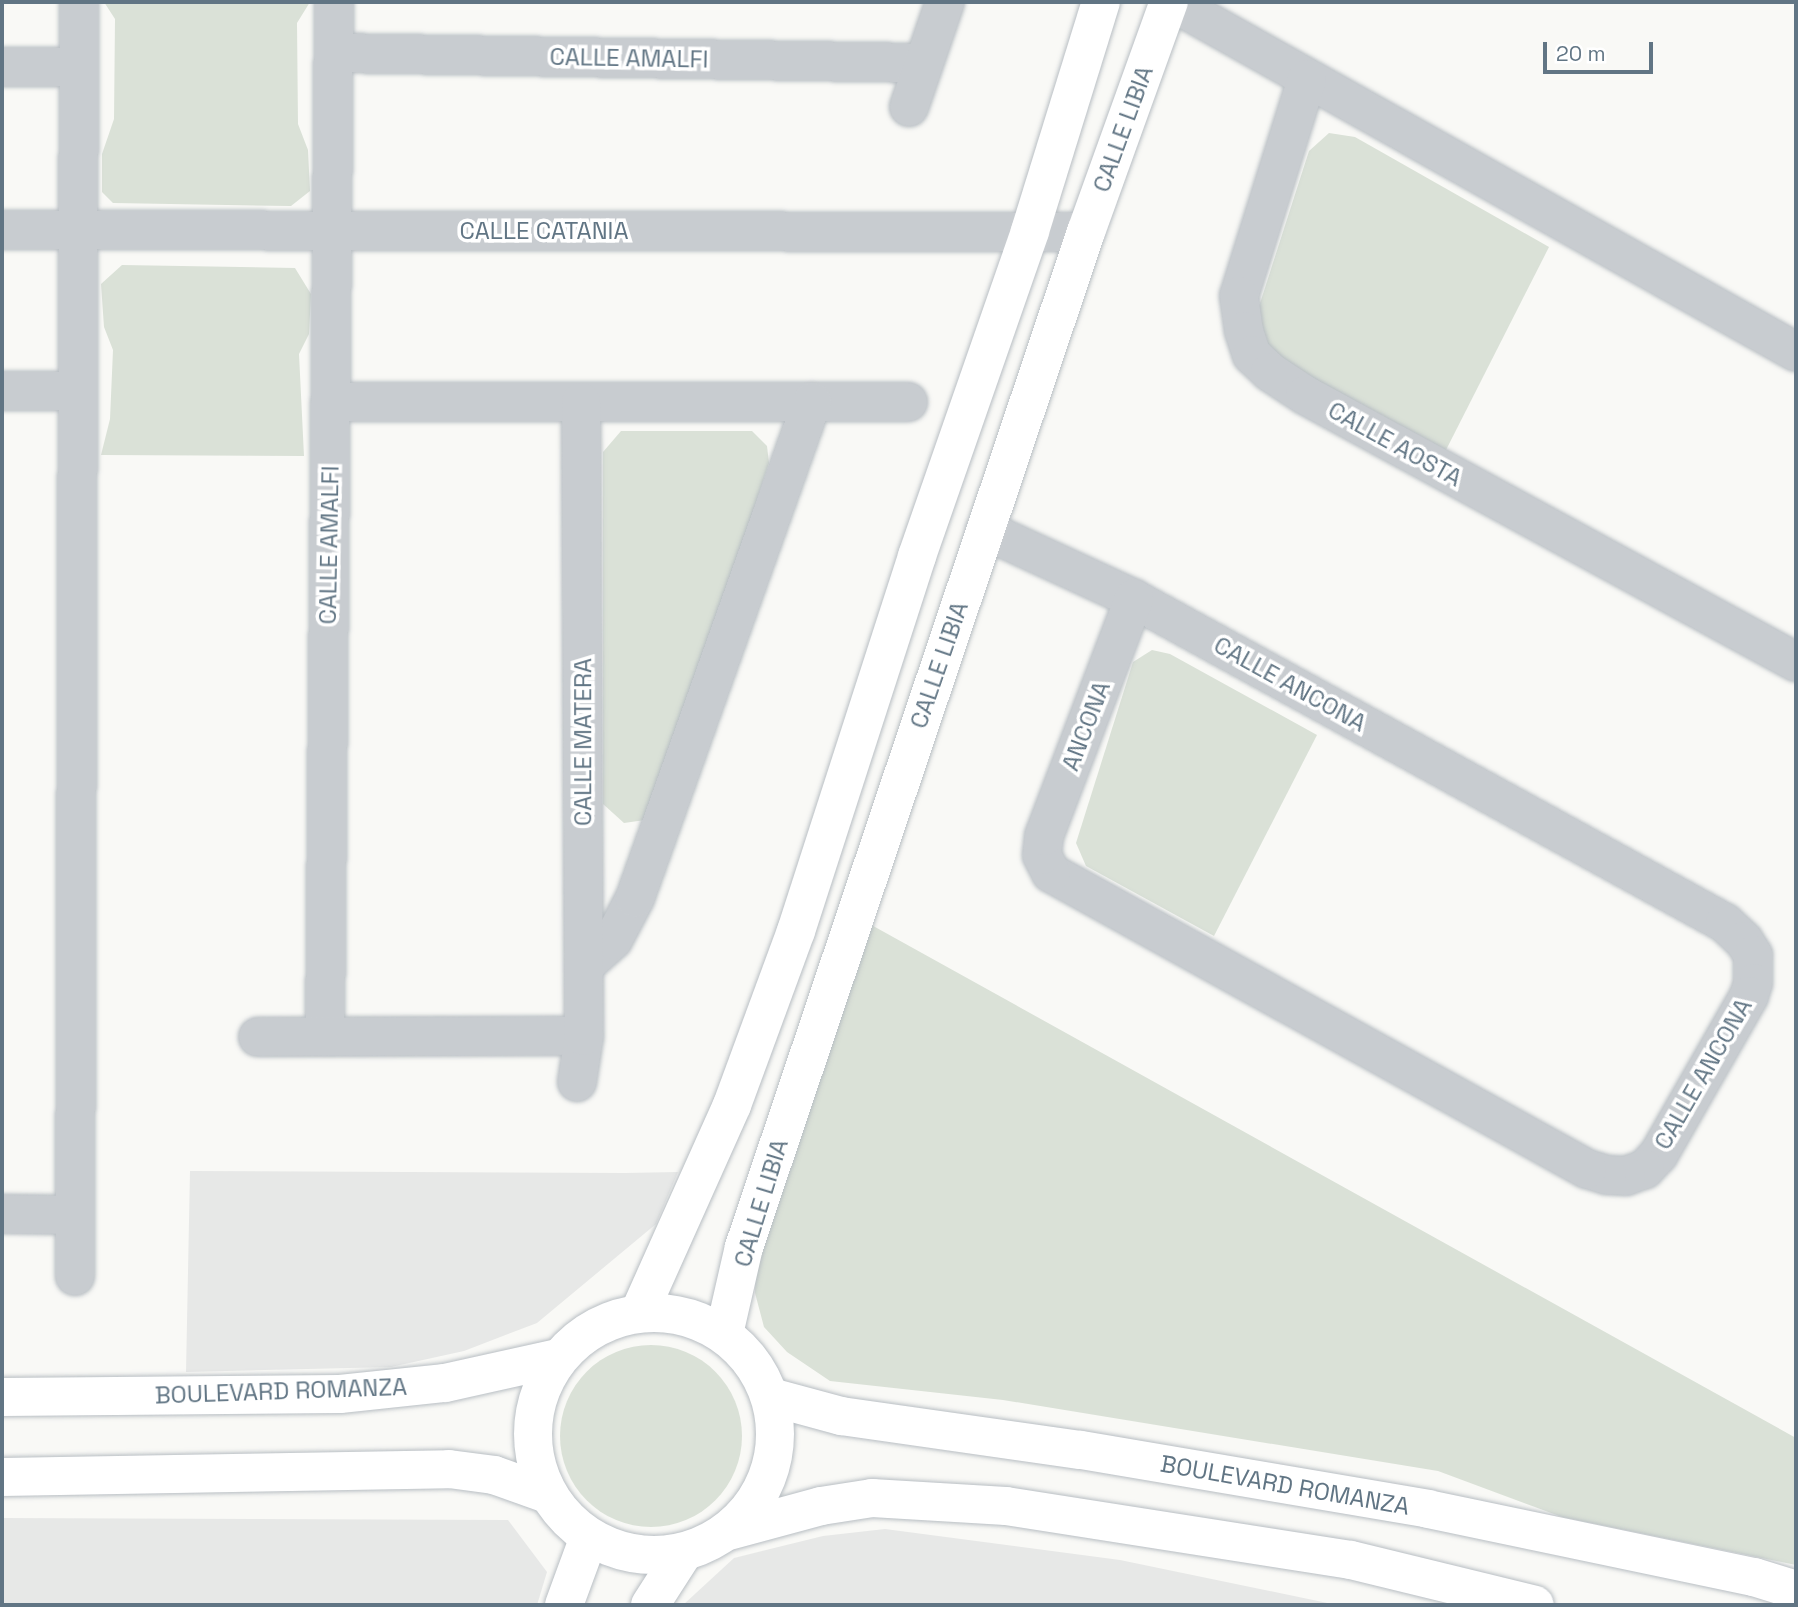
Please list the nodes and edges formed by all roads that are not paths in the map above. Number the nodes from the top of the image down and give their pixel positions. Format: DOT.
graph roads {
  1 [pos="79,2"];
  2 [pos="334,2"];
  3 [pos="945,2"];
  4 [pos="1101,2"];
  5 [pos="1171,2"];
  6 [pos="335,53"];
  7 [pos="922,63"];
  8 [pos="2,67"];
  9 [pos="78,67"];
  10 [pos="1307,79"];
  11 [pos="909,107"];
  12 [pos="2,230"];
  13 [pos="80,230"];
  14 [pos="1030,231"];
  15 [pos="330,232"];
  16 [pos="1086,232"];
  17 [pos="1796,352"];
  18 [pos="2,391"];
  19 [pos="76,391"];
  20 [pos="330,402"];
  21 [pos="581,402"];
  22 [pos="813,402"];
  23 [pos="908,402"];
  24 [pos="985,530"];
  25 [pos="1135,599"];
  26 [pos="1796,662"];
  27 [pos="1042,855"];
  28 [pos="584,966"];
  29 [pos="325,1036"];
  30 [pos="584,1036"];
  31 [pos="258,1037"];
  32 [pos="577,1082"];
  33 [pos="2,1214"];
  34 [pos="73,1215"];
  35 [pos="75,1276"];
  36 [pos="639,1313"];
  37 [pos="724,1334"];
  38 [pos="558,1358"];
  39 [pos="771,1397"];
  40 [pos="2,1398"];
  41 [pos="2,1477"];
  42 [pos="547,1494"];
  43 [pos="729,1531"];
  44 [pos="589,1538"];
  45 [pos="684,1552"];
  46 [pos="1796,1590"];
  47 [pos="564,1605"];
  48 [pos="650,1605"];
  49 [pos="1535,1605"];
  1 -- 9 [label="street"];
  2 -- 6 [label="street, CALLE AMALFI"];
  3 -- 7 [label="street"];
  4 -- 14 [label="main road"];
  5 -- 10 [label="street"];
  5 -- 16 [label="main road, CALLE LIBIA"];
  6 -- 7 [label="street, CALLE AMALFI"];
  6 -- 15 [label="street, CALLE AMALFI"];
  7 -- 11 [label="street"];
  8 -- 9 [label="street"];
  9 -- 13 [label="street"];
  10 -- 17 [label="street"];
  10 -- 26 [label="street, CALLE AOSTA"];
  12 -- 13 [label="street, CALLE CATANIA"];
  13 -- 15 [label="street, CALLE CATANIA"];
  13 -- 19 [label="street"];
  14 -- 15 [label="street, CALLE CATANIA"];
  14 -- 16 [label="street, CALLE CATANIA"];
  14 -- 36 [label="main road"];
  15 -- 20 [label="street, CALLE AMALFI"];
  16 -- 24 [label="main road, CALLE LIBIA"];
  18 -- 19 [label="street"];
  19 -- 34 [label="street"];
  20 -- 21 [label="street"];
  20 -- 29 [label="street, CALLE AMALFI"];
  21 -- 22 [label="street"];
  21 -- 28 [label="street, CALLE MATERA"];
  22 -- 23 [label="street"];
  22 -- 28 [label="street"];
  24 -- 25 [label="street, CALLE ANCONA"];
  24 -- 37 [label="main road, CALLE LIBIA"];
  25 -- 27 [label="street, ANCONA"];
  25 -- 27 [label="street, CALLE ANCONA"];
  28 -- 30 [label="street, CALLE MATERA"];
  29 -- 30 [label="street"];
  29 -- 31 [label="street"];
  30 -- 32 [label="street, CALLE MATERA"];
  33 -- 34 [label="street"];
  34 -- 35 [label="street"];
  36 -- 37 [label="main road"];
  36 -- 38 [label="main road"];
  37 -- 39 [label="main road"];
  38 -- 40 [label="main road, BOULEVARD ROMANZA"];
  38 -- 42 [label="main road"];
  39 -- 43 [label="main road"];
  39 -- 46 [label="main road, BOULEVARD ROMANZA"];
  41 -- 42 [label="main road"];
  42 -- 44 [label="main road"];
  43 -- 45 [label="main road"];
  43 -- 49 [label="main road"];
  44 -- 45 [label="main road"];
  44 -- 47 [label="main road"];
  45 -- 48 [label="main road"];
}
